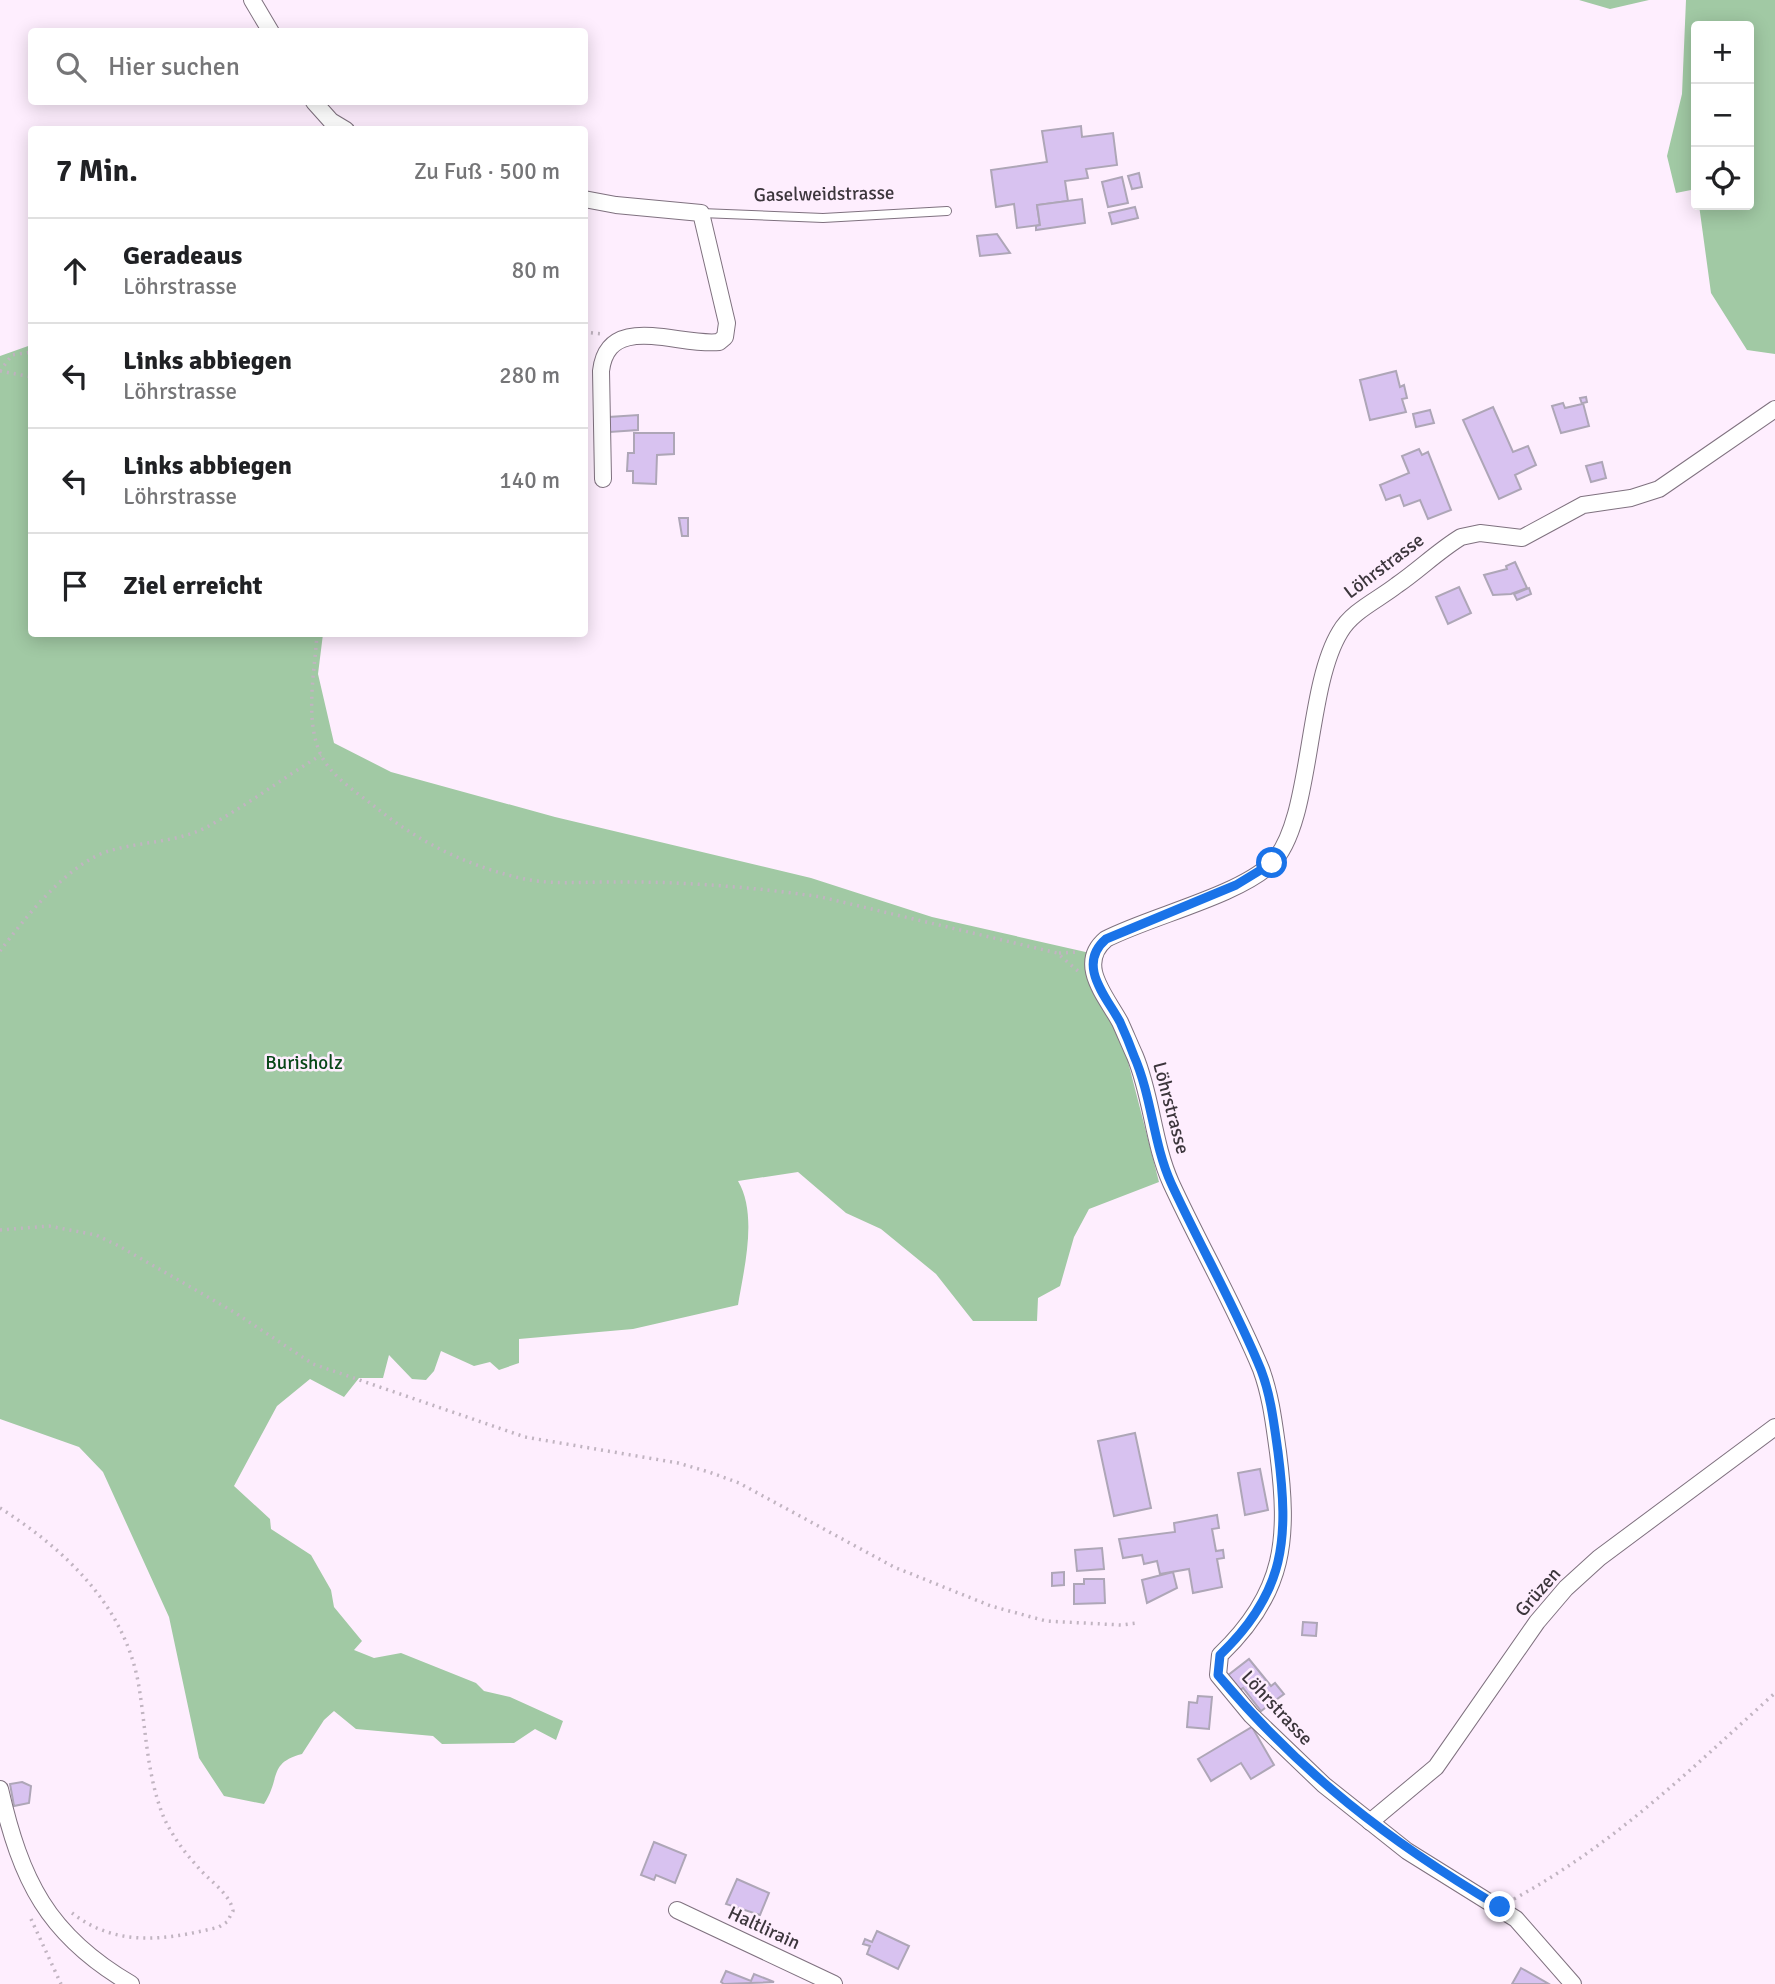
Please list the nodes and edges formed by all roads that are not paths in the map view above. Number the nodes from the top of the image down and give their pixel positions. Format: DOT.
graph roads {
  1 [pos="252,0"];
  2 [pos="269,28"];
  3 [pos="316,105"];
  4 [pos="340,126"];
  5 [pos="588,200"];
  6 [pos="947,211"];
  7 [pos="701,214"];
  8 [pos="1775,410"];
  9 [pos="603,479"];
  10 [pos="1775,1427"];
  11 [pos="0,1788"];
  12 [pos="1370,1822"];
  13 [pos="677,1910"];
  14 [pos="131,1984"];
  15 [pos="835,1984"];
  16 [pos="1573,1984"];
  1 -- 2 [label="street"];
  3 -- 4 [label="street"];
  5 -- 7 [label="street, Gaselweidstrasse"];
  6 -- 7 [label="lane, Gaselweidstrasse"];
  7 -- 9 [label="street"];
  8 -- 12 [label="street, Löhrstrasse"];
  10 -- 12 [label="street, Grüzen"];
  11 -- 14 [label="street"];
  12 -- 16 [label="street, Löhrstrasse"];
  13 -- 15 [label="street, Haltlirain"];
}
